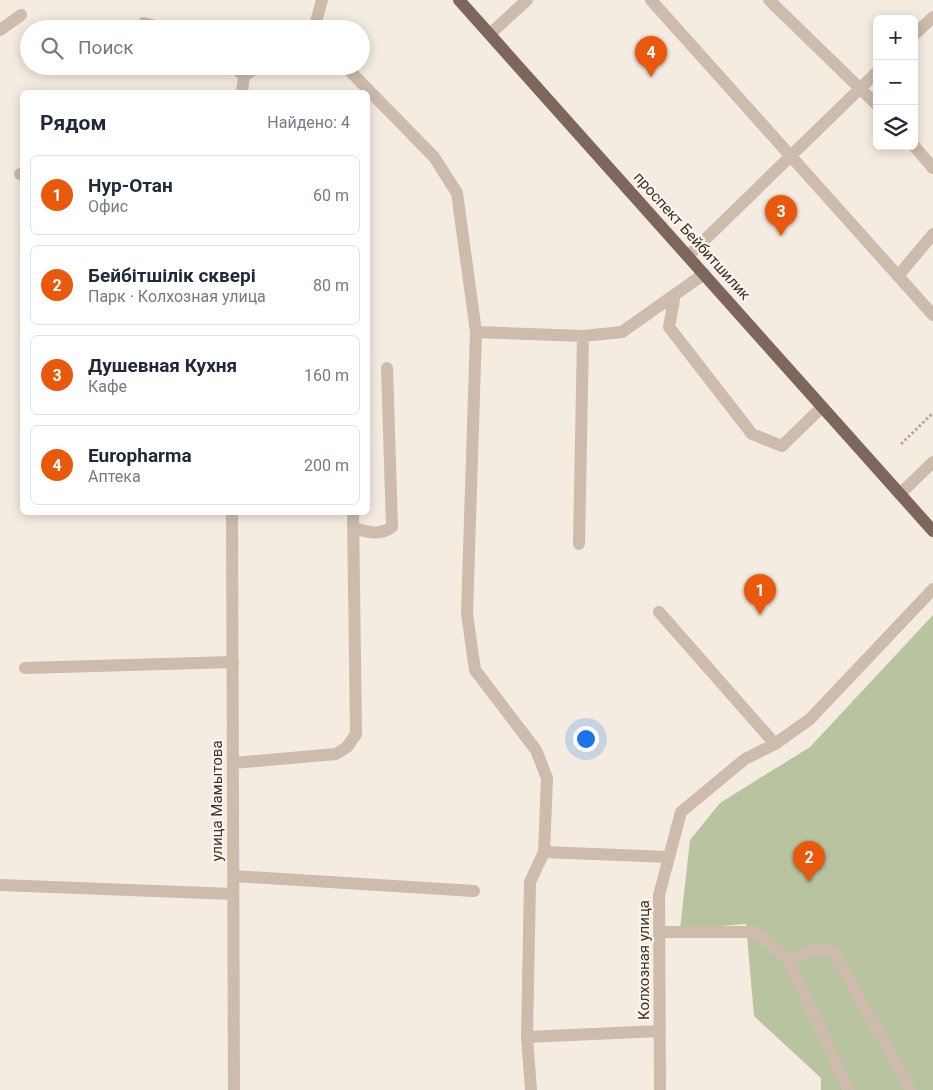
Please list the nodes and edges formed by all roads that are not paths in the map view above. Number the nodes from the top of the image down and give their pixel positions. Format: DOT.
graph roads {
  1 [pos="322,0"];
  2 [pos="459,0"];
  3 [pos="527,0"];
  4 [pos="651,0"];
  5 [pos="769,0"];
  6 [pos="21,15"];
  7 [pos="933,17"];
  8 [pos="316,20"];
  9 [pos="0,30"];
  10 [pos="918,31"];
  11 [pos="490,34"];
  12 [pos="354,75"];
  13 [pos="244,76"];
  14 [pos="873,76"];
  15 [pos="861,88"];
  16 [pos="242,90"];
  17 [pos="368,90"];
  18 [pos="370,92"];
  19 [pos="873,101"];
  20 [pos="917,150"];
  21 [pos="791,156"];
  22 [pos="933,168"];
  23 [pos="933,234"];
  24 [pos="688,256"];
  25 [pos="704,274"];
  26 [pos="898,276"];
  27 [pos="675,294"];
  28 [pos="933,315"];
  29 [pos="476,332"];
  30 [pos="583,336"];
  31 [pos="387,368"];
  32 [pos="822,407"];
  33 [pos="933,462"];
  34 [pos="900,494"];
  35 [pos="232,515"];
  36 [pos="353,515"];
  37 [pos="353,528"];
  38 [pos="933,531"];
  39 [pos="579,544"];
  40 [pos="933,589"];
  41 [pos="659,612"];
  42 [pos="233,662"];
  43 [pos="25,668"];
  44 [pos="775,744"];
  45 [pos="233,763"];
  46 [pos="544,852"];
  47 [pos="670,857"];
  48 [pos="233,876"];
  49 [pos="0,885"];
  50 [pos="474,891"];
  51 [pos="234,894"];
  52 [pos="660,932"];
  53 [pos="788,961"];
  54 [pos="660,1031"];
  55 [pos="528,1037"];
  56 [pos="234,1090"];
  57 [pos="531,1090"];
  58 [pos="660,1090"];
  59 [pos="849,1090"];
  60 [pos="911,1090"];
  1 -- 8 [label="street"];
  2 -- 11 [label="main road, проспект Бейбитшилик"];
  3 -- 11 [label="street"];
  4 -- 21 [label="street"];
  5 -- 15 [label="street"];
  6 -- 9 [label="street"];
  7 -- 10 [label="street"];
  11 -- 24 [label="main road, проспект Бейбитшилик"];
  12 -- 17 [label="street"];
  13 -- 16 [label="street"];
  14 -- 15 [label="street"];
  15 -- 19 [label="street"];
  15 -- 21 [label="street"];
  18 -- 29 [label="street"];
  20 -- 22 [label="street"];
  21 -- 24 [label="street"];
  21 -- 26 [label="street"];
  23 -- 26 [label="street"];
  24 -- 25 [label="main road, проспект Бейбитшилик"];
  25 -- 27 [label="street"];
  25 -- 32 [label="main road, проспект Бейбитшилик"];
  26 -- 28 [label="street"];
  27 -- 30 [label="street"];
  27 -- 32 [label="street"];
  29 -- 30 [label="street"];
  29 -- 46 [label="street"];
  30 -- 39 [label="street"];
  31 -- 37 [label="street"];
  32 -- 34 [label="main road, проспект Бейбитшилик"];
  33 -- 34 [label="street"];
  34 -- 38 [label="main road, проспект Бейбитшилик"];
  35 -- 42 [label="street, улица Мамытова"];
  36 -- 37 [label="street"];
  37 -- 45 [label="street"];
  40 -- 44 [label="street, Колхозная улица"];
  41 -- 44 [label="street"];
  42 -- 43 [label="street"];
  42 -- 45 [label="street, улица Мамытова"];
  44 -- 47 [label="street, Колхозная улица"];
  45 -- 48 [label="street, улица Мамытова"];
  46 -- 47 [label="street"];
  46 -- 55 [label="street"];
  47 -- 52 [label="street, Колхозная улица"];
  48 -- 50 [label="street"];
  48 -- 51 [label="street, улица Мамытова"];
  49 -- 51 [label="street"];
  51 -- 56 [label="street, улица Мамытова"];
  52 -- 53 [label="street"];
  52 -- 54 [label="street, Колхозная улица"];
  53 -- 59 [label="street"];
  53 -- 60 [label="street"];
  54 -- 55 [label="street"];
  54 -- 58 [label="street, Колхозная улица"];
  55 -- 57 [label="street"];
}
